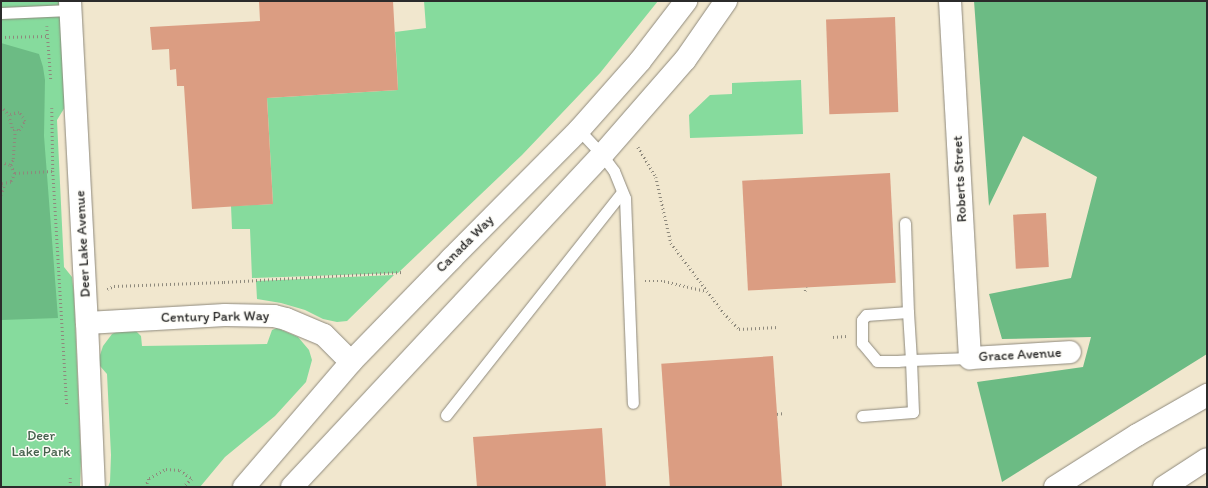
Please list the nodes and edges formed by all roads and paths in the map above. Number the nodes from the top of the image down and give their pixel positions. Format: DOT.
graph roads {
  1 [pos="686,1"];
  2 [pos="726,1"];
  3 [pos="950,1"];
  4 [pos="70,6"];
  5 [pos="47,11"];
  6 [pos="1,13"];
  7 [pos="48,36"];
  8 [pos="55,36"];
  9 [pos="1,37"];
  10 [pos="51,87"];
  11 [pos="52,102"];
  12 [pos="1,106"];
  13 [pos="9,115"];
  14 [pos="16,130"];
  15 [pos="580,130"];
  16 [pos="638,147"];
  17 [pos="602,155"];
  18 [pos="1,162"];
  19 [pos="11,165"];
  20 [pos="53,172"];
  21 [pos="15,173"];
  22 [pos="2,184"];
  23 [pos="622,192"];
  24 [pos="1,195"];
  25 [pos="905,223"];
  26 [pos="403,272"];
  27 [pos="628,281"];
  28 [pos="806,287"];
  29 [pos="707,291"];
  30 [pos="805,291"];
  31 [pos="100,293"];
  32 [pos="908,312"];
  33 [pos="88,323"];
  34 [pos="778,326"];
  35 [pos="850,336"];
  36 [pos="833,337"];
  37 [pos="1070,352"];
  38 [pos="970,358"];
  39 [pos="911,360"];
  40 [pos="351,362"];
  41 [pos="1207,395"];
  42 [pos="633,403"];
  43 [pos="67,408"];
  44 [pos="784,413"];
  45 [pos="777,414"];
  46 [pos="446,415"];
  47 [pos="862,416"];
  48 [pos="1207,459"];
  49 [pos="70,475"];
  50 [pos="70,487"];
  51 [pos="94,487"];
  52 [pos="145,487"];
  53 [pos="183,487"];
  54 [pos="244,487"];
  55 [pos="292,487"];
  56 [pos="1055,487"];
  57 [pos="1164,487"];
  1 -- 15 [label="main road, Canada Way"];
  2 -- 17 [label="main road"];
  3 -- 38 [label="main road, Roberts Street"];
  4 -- 5 [label="lane"];
  4 -- 33 [label="main road, Deer Lake Avenue"];
  5 -- 6 [label="lane"];
  5 -- 7 [label="path"];
  7 -- 8 [label="path"];
  7 -- 9 [label="path"];
  7 -- 10 [label="path"];
  11 -- 20 [label="path"];
  12 -- 13 [label="path"];
  13 -- 14 [label="path"];
  13 -- 14 [label="path"];
  14 -- 19 [label="path"];
  15 -- 17 [label="lane"];
  15 -- 40 [label="main road, Canada Way"];
  16 -- 29 [label="path"];
  17 -- 23 [label="lane"];
  17 -- 55 [label="main road"];
  18 -- 19 [label="path"];
  19 -- 21 [label="path"];
  20 -- 21 [label="path"];
  20 -- 43 [label="path"];
  21 -- 22 [label="path"];
  22 -- 24 [label="path"];
  23 -- 27 [label="lane"];
  23 -- 46 [label="lane"];
  25 -- 32 [label="lane"];
  26 -- 31 [label="path"];
  27 -- 29 [label="path"];
  27 -- 42 [label="lane"];
  28 -- 30 [label="path"];
  29 -- 34 [label="path"];
  32 -- 39 [label="lane"];
  32 -- 39 [label="lane"];
  33 -- 40 [label="main road, Century Park Way"];
  33 -- 51 [label="main road, Deer Lake Avenue"];
  35 -- 36 [label="path"];
  37 -- 38 [label="main road, Grace Avenue"];
  38 -- 39 [label="lane"];
  39 -- 47 [label="lane"];
  40 -- 54 [label="main road, Canada Way"];
  41 -- 56 [label="main road"];
  44 -- 45 [label="path"];
  48 -- 57 [label="main road"];
  49 -- 50 [label="path"];
  52 -- 53 [label="path"];
}
